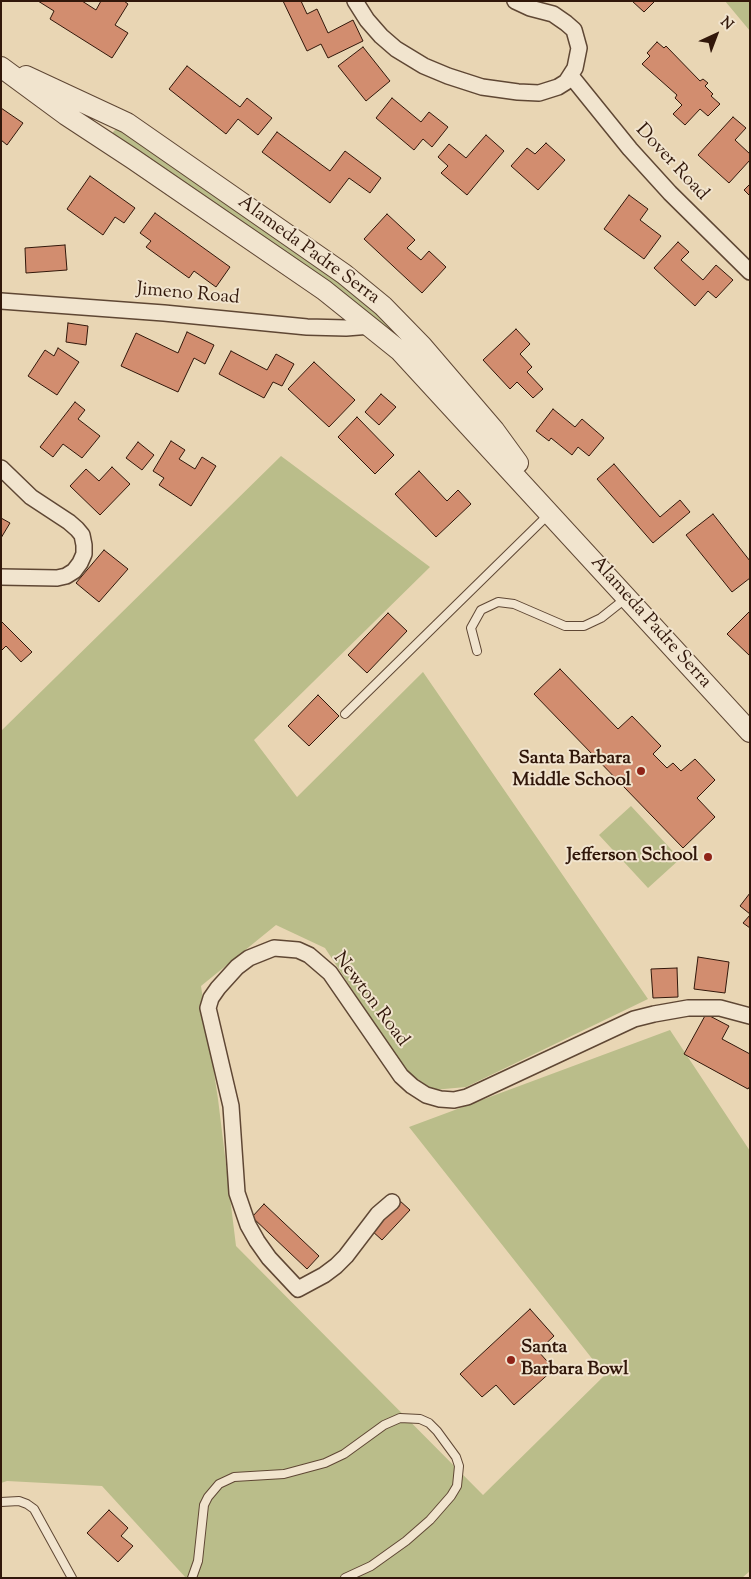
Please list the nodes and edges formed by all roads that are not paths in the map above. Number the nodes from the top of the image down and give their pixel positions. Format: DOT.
graph roads {
  1 [pos="355,1"];
  2 [pos="515,1"];
  3 [pos="1,66"];
  4 [pos="571,76"];
  5 [pos="750,272"];
  6 [pos="1,301"];
  7 [pos="371,326"];
  8 [pos="1,468"];
  9 [pos="550,512"];
  10 [pos="1,577"];
  11 [pos="626,597"];
  12 [pos="477,650"];
  13 [pos="345,714"];
  14 [pos="750,732"];
  15 [pos="750,1016"];
  16 [pos="392,1202"];
  17 [pos="1,1502"];
  18 [pos="72,1578"];
  19 [pos="192,1578"];
  20 [pos="346,1578"];
  1 -- 4 [label="street"];
  2 -- 4 [label="street"];
  3 -- 7 [label="street, Alameda Padre Serra"];
  3 -- 9 [label="street, Alameda Padre Serra"];
  4 -- 5 [label="street, Dover Road"];
  6 -- 7 [label="street, Jimeno Road"];
  7 -- 9 [label="street, Alameda Padre Serra"];
  8 -- 10 [label="street"];
  9 -- 11 [label="street, Alameda Padre Serra"];
  9 -- 13 [label="lane"];
  11 -- 12 [label="lane"];
  11 -- 14 [label="street, Alameda Padre Serra"];
  15 -- 16 [label="street, Newton Road"];
  17 -- 18 [label="lane"];
  19 -- 20 [label="lane"];
}
